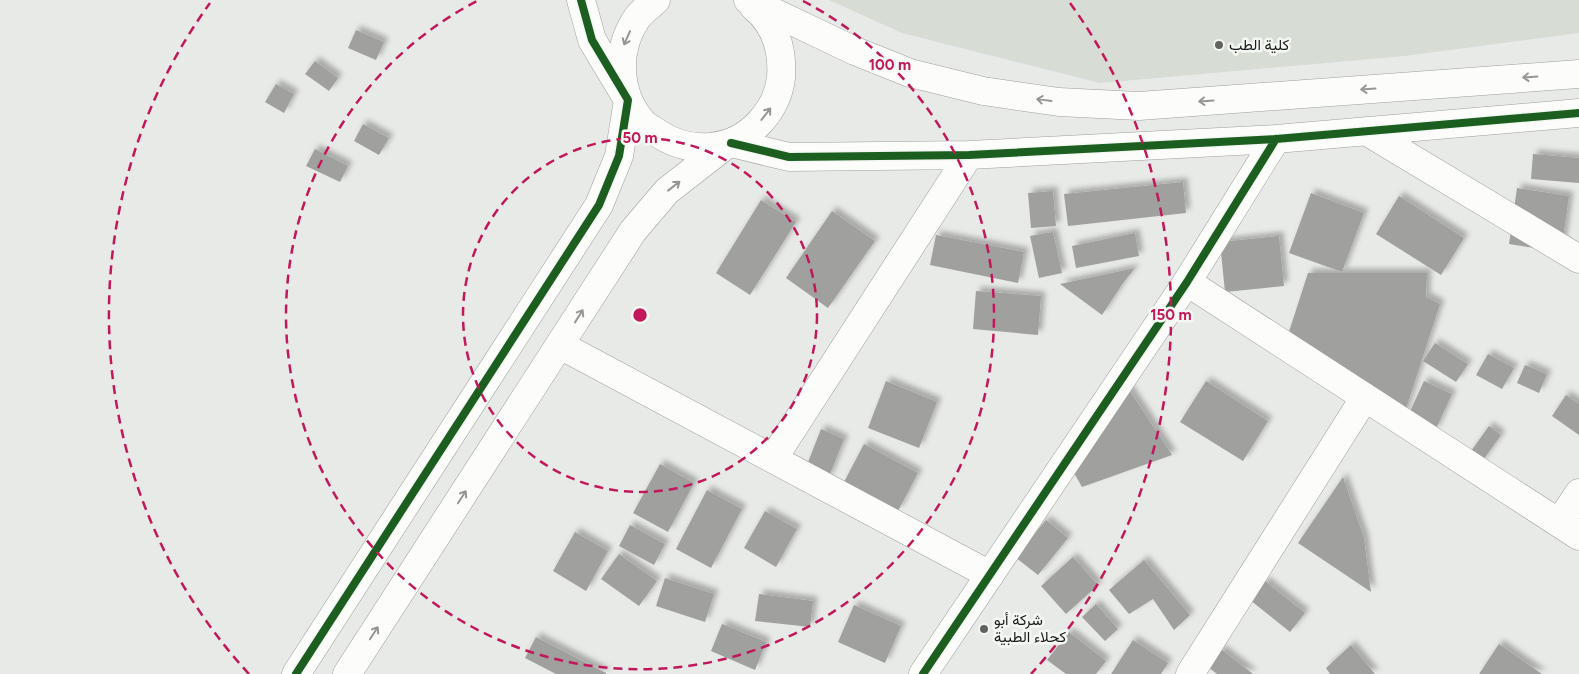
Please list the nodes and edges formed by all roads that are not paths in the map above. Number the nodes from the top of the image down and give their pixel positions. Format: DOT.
graph roads {
  1 [pos="581,0"];
  2 [pos="656,0"];
  3 [pos="747,0"];
  4 [pos="1579,74"];
  5 [pos="628,100"];
  6 [pos="1579,113"];
  7 [pos="1366,131"];
  8 [pos="1276,139"];
  9 [pos="728,144"];
  10 [pos="969,156"];
  11 [pos="1579,259"];
  12 [pos="1187,282"];
  13 [pos="560,345"];
  14 [pos="1364,397"];
  15 [pos="773,459"];
  16 [pos="1579,493"];
  17 [pos="1569,530"];
  18 [pos="990,575"];
  19 [pos="296,674"];
  20 [pos="347,674"];
  21 [pos="923,674"];
  22 [pos="1190,674"];
  1 -- 5 [label="street"];
  2 -- 5 [label="street, one-way"];
  4 -- 3 [label="street, one-way"];
  9 -- 3 [label="street, one-way"];
  5 -- 9 [label="street"];
  5 -- 19 [label="street"];
  6 -- 7 [label="street"];
  7 -- 8 [label="street"];
  7 -- 11 [label="street"];
  8 -- 10 [label="street"];
  8 -- 12 [label="street"];
  9 -- 10 [label="street"];
  13 -- 9 [label="street, one-way"];
  10 -- 15 [label="street"];
  12 -- 14 [label="street"];
  12 -- 18 [label="street"];
  13 -- 15 [label="street"];
  20 -- 13 [label="street, one-way"];
  14 -- 17 [label="street"];
  14 -- 22 [label="street"];
  15 -- 18 [label="street"];
  16 -- 17 [label="street"];
  18 -- 21 [label="street"];
}
